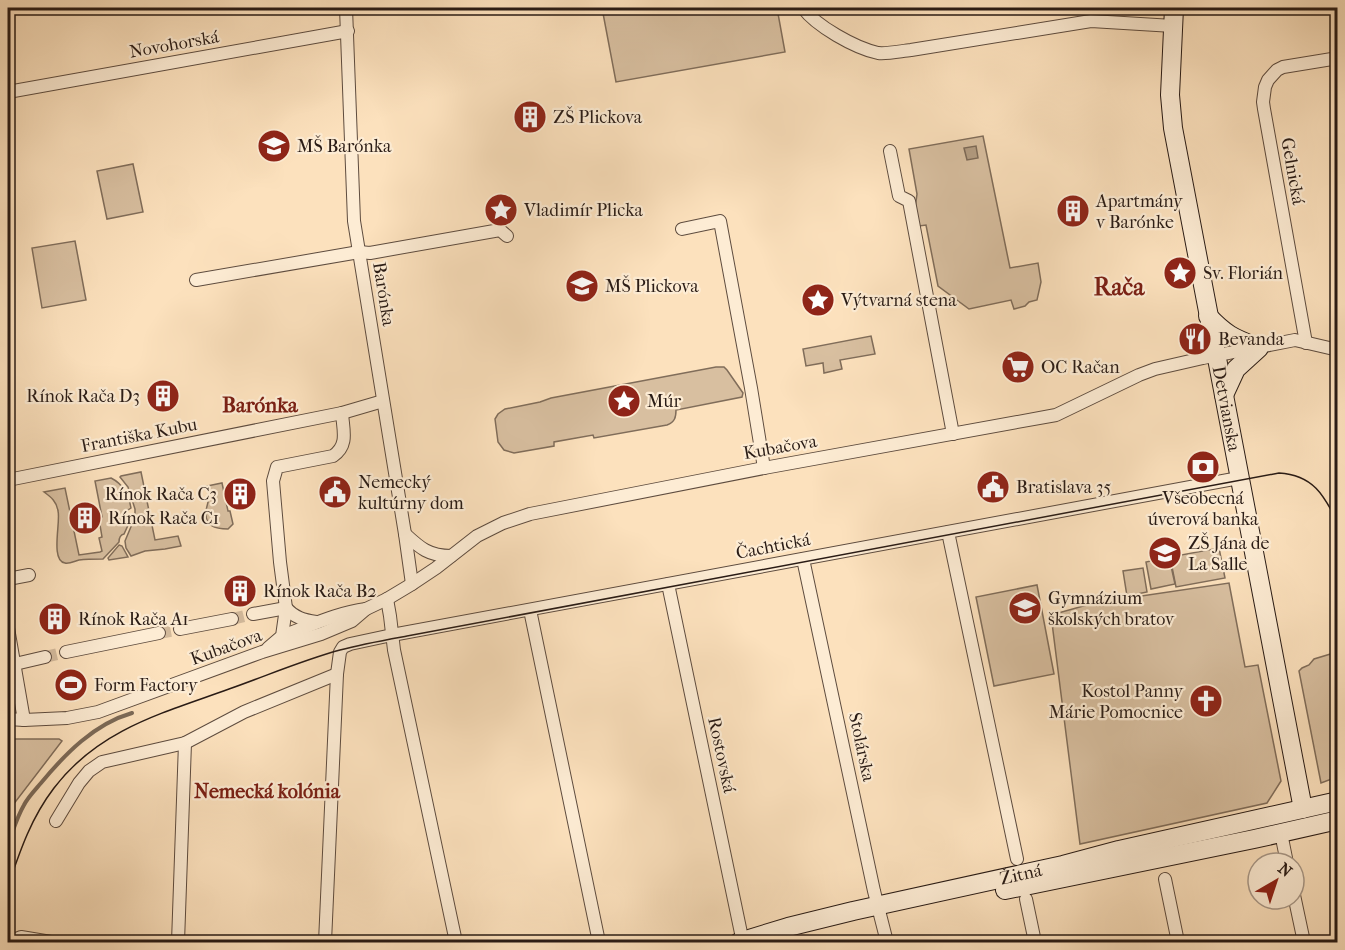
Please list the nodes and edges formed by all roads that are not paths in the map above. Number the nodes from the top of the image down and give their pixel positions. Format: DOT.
graph roads {
  1 [pos="346,8"];
  2 [pos="803,8"];
  3 [pos="1174,8"];
  4 [pos="1173,26"];
  5 [pos="348,31"];
  6 [pos="1338,58"];
  7 [pos="8,92"];
  8 [pos="890,151"];
  9 [pos="682,229"];
  10 [pos="507,236"];
  11 [pos="358,252"];
  12 [pos="196,280"];
  13 [pos="1209,316"];
  14 [pos="1306,342"];
  15 [pos="1259,348"];
  16 [pos="1338,350"];
  17 [pos="1216,356"];
  18 [pos="1224,395"];
  19 [pos="383,401"];
  20 [pos="342,413"];
  21 [pos="953,434"];
  22 [pos="764,468"];
  23 [pos="1239,478"];
  24 [pos="8,480"];
  25 [pos="948,532"];
  26 [pos="405,534"];
  27 [pos="451,556"];
  28 [pos="803,559"];
  29 [pos="29,575"];
  30 [pos="8,579"];
  31 [pos="412,584"];
  32 [pos="668,584"];
  33 [pos="387,599"];
  34 [pos="286,608"];
  35 [pos="366,609"];
  36 [pos="530,610"];
  37 [pos="253,614"];
  38 [pos="232,619"];
  39 [pos="316,622"];
  40 [pos="8,628"];
  41 [pos="180,629"];
  42 [pos="159,633"];
  43 [pos="392,635"];
  44 [pos="282,636"];
  45 [pos="66,652"];
  46 [pos="262,652"];
  47 [pos="45,657"];
  48 [pos="15,664"];
  49 [pos="337,674"];
  50 [pos="8,719"];
  51 [pos="24,720"];
  52 [pos="185,742"];
  53 [pos="1338,801"];
  54 [pos="1303,809"];
  55 [pos="56,821"];
  56 [pos="1333,821"];
  57 [pos="1281,833"];
  58 [pos="1285,851"];
  59 [pos="1017,859"];
  60 [pos="1165,879"];
  61 [pos="1026,899"];
  62 [pos="879,911"];
  63 [pos="1297,911"];
  64 [pos="740,938"];
  65 [pos="9,942"];
  66 [pos="51,942"];
  67 [pos="178,942"];
  68 [pos="325,942"];
  69 [pos="456,942"];
  70 [pos="599,942"];
  71 [pos="777,942"];
  72 [pos="886,942"];
  73 [pos="1035,942"];
  74 [pos="1178,942"];
  75 [pos="1304,942"];
  1 -- 5 [label="street, Barónka"];
  2 -- 4 [label="street"];
  3 -- 4 [label="main road, Detvianska"];
  4 -- 13 [label="main road, Detvianska"];
  5 -- 7 [label="street, Novohorská"];
  5 -- 11 [label="street, Barónka"];
  6 -- 14 [label="street, Gelnická"];
  8 -- 21 [label="street"];
  9 -- 22 [label="street"];
  10 -- 11 [label="street"];
  11 -- 12 [label="street"];
  11 -- 19 [label="street, Barónka"];
  13 -- 15 [label="main road"];
  13 -- 17 [label="main road, Detvianska"];
  14 -- 15 [label="street, Kubačova"];
  14 -- 16 [label="street, Kubačova"];
  15 -- 17 [label="street, Kubačova"];
  15 -- 18 [label="main road"];
  17 -- 18 [label="main road, Detvianska"];
  17 -- 21 [label="street, Kubačova"];
  18 -- 23 [label="main road, Detvianska"];
  19 -- 20 [label="street, Františka Kubu"];
  19 -- 26 [label="street, Barónka"];
  20 -- 24 [label="street, Františka Kubu"];
  20 -- 34 [label="street"];
  21 -- 22 [label="street, Kubačova"];
  22 -- 27 [label="street, Kubačova"];
  23 -- 25 [label="street, Čachtická"];
  23 -- 54 [label="main road, Detvianska"];
  25 -- 28 [label="street, Čachtická"];
  25 -- 59 [label="street"];
  26 -- 27 [label="street"];
  26 -- 31 [label="street, Barónka"];
  27 -- 31 [label="street, Kubačova"];
  28 -- 32 [label="street, Čachtická"];
  28 -- 62 [label="street, Stolárska"];
  29 -- 30 [label="street"];
  31 -- 33 [label="street, Kubačova"];
  32 -- 36 [label="street, Čachtická"];
  32 -- 64 [label="street, Rostovská"];
  33 -- 35 [label="street, Kubačova"];
  33 -- 43 [label="street"];
  34 -- 37 [label="street"];
  34 -- 39 [label="street"];
  34 -- 44 [label="street"];
  35 -- 39 [label="street, Kubačova"];
  35 -- 46 [label="street, Kubačova"];
  36 -- 43 [label="street, Čachtická"];
  36 -- 70 [label="street"];
  38 -- 41 [label="street"];
  39 -- 44 [label="street, Kubačova"];
  40 -- 48 [label="street"];
  42 -- 45 [label="street"];
  43 -- 49 [label="street, Čachtická"];
  43 -- 69 [label="street"];
  44 -- 46 [label="street, Kubačova"];
  46 -- 51 [label="street, Kubačova"];
  47 -- 48 [label="street"];
  48 -- 51 [label="street"];
  49 -- 52 [label="street"];
  49 -- 68 [label="street"];
  50 -- 51 [label="street, Kubačova"];
  52 -- 55 [label="street"];
  52 -- 67 [label="street"];
  53 -- 54 [label="main road, Žitná"];
  54 -- 56 [label="main road"];
  54 -- 57 [label="main road"];
  54 -- 62 [label="main road, Žitná"];
  56 -- 57 [label="main road, Žitná"];
  57 -- 58 [label="street"];
  57 -- 62 [label="main road, Žitná"];
  60 -- 74 [label="street"];
  61 -- 73 [label="street"];
  62 -- 64 [label="main road, Žitná"];
  62 -- 71 [label="main road, Žitná"];
  62 -- 72 [label="street, Stolárska"];
  63 -- 75 [label="street"];
  65 -- 66 [label="street"];
}
